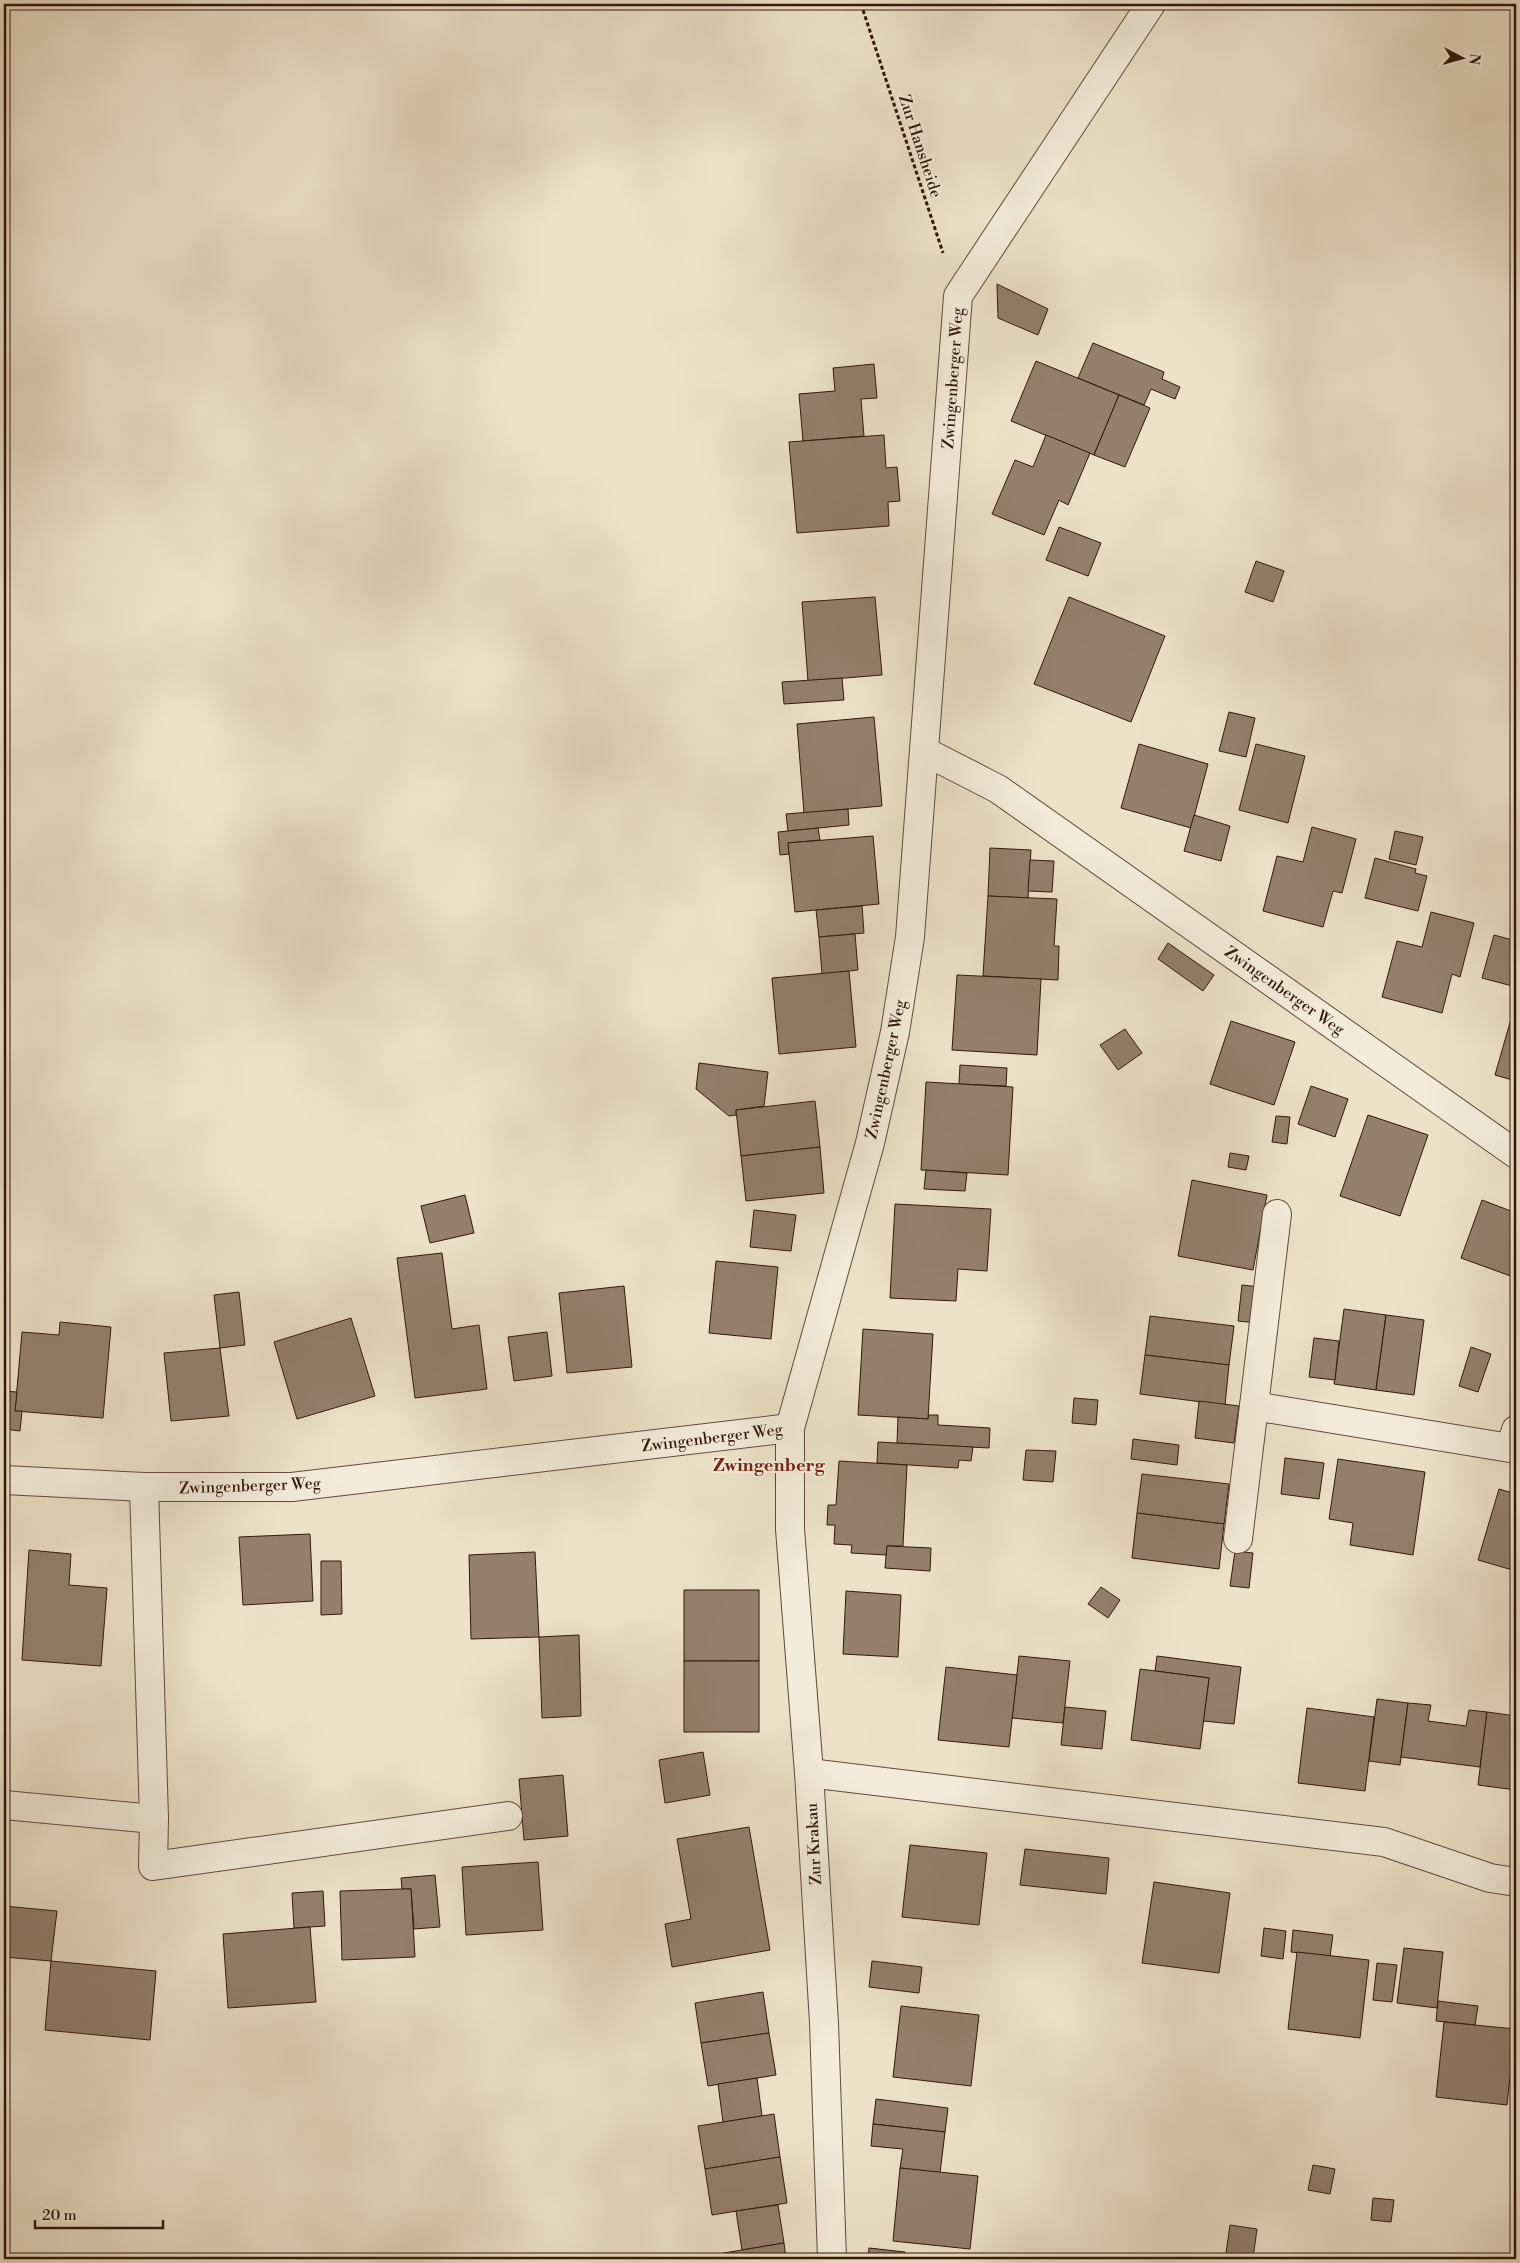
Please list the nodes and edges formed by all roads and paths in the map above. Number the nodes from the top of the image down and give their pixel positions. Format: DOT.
graph roads {
  1 [pos="861,4"];
  2 [pos="1151,4"];
  3 [pos="958,296"];
  4 [pos="924,751"];
  5 [pos="1516,1154"];
  6 [pos="1277,1214"];
  7 [pos="1254,1406"];
  8 [pos="790,1428"];
  9 [pos="1516,1430"];
  10 [pos="4,1480"];
  11 [pos="144,1487"];
  12 [pos="1238,1539"];
  13 [pos="809,1773"];
  14 [pos="4,1805"];
  15 [pos="508,1816"];
  16 [pos="154,1819"];
  17 [pos="1503,1880"];
  18 [pos="832,2259"];
  1 -- 3 [label="path, Zur Hansheide"];
  2 -- 3 [label="street, Zwingenberger Weg"];
  3 -- 4 [label="street, Zwingenberger Weg"];
  4 -- 5 [label="street, Zwingenberger Weg"];
  4 -- 8 [label="street, Zwingenberger Weg"];
  6 -- 7 [label="street"];
  7 -- 9 [label="street"];
  7 -- 12 [label="street"];
  8 -- 11 [label="street, Zwingenberger Weg"];
  8 -- 13 [label="street, Zur Krakau"];
  10 -- 11 [label="street, Zwingenberger Weg"];
  11 -- 16 [label="street"];
  13 -- 17 [label="street"];
  13 -- 18 [label="street, Zur Krakau"];
  14 -- 16 [label="street"];
  15 -- 16 [label="street"];
}
